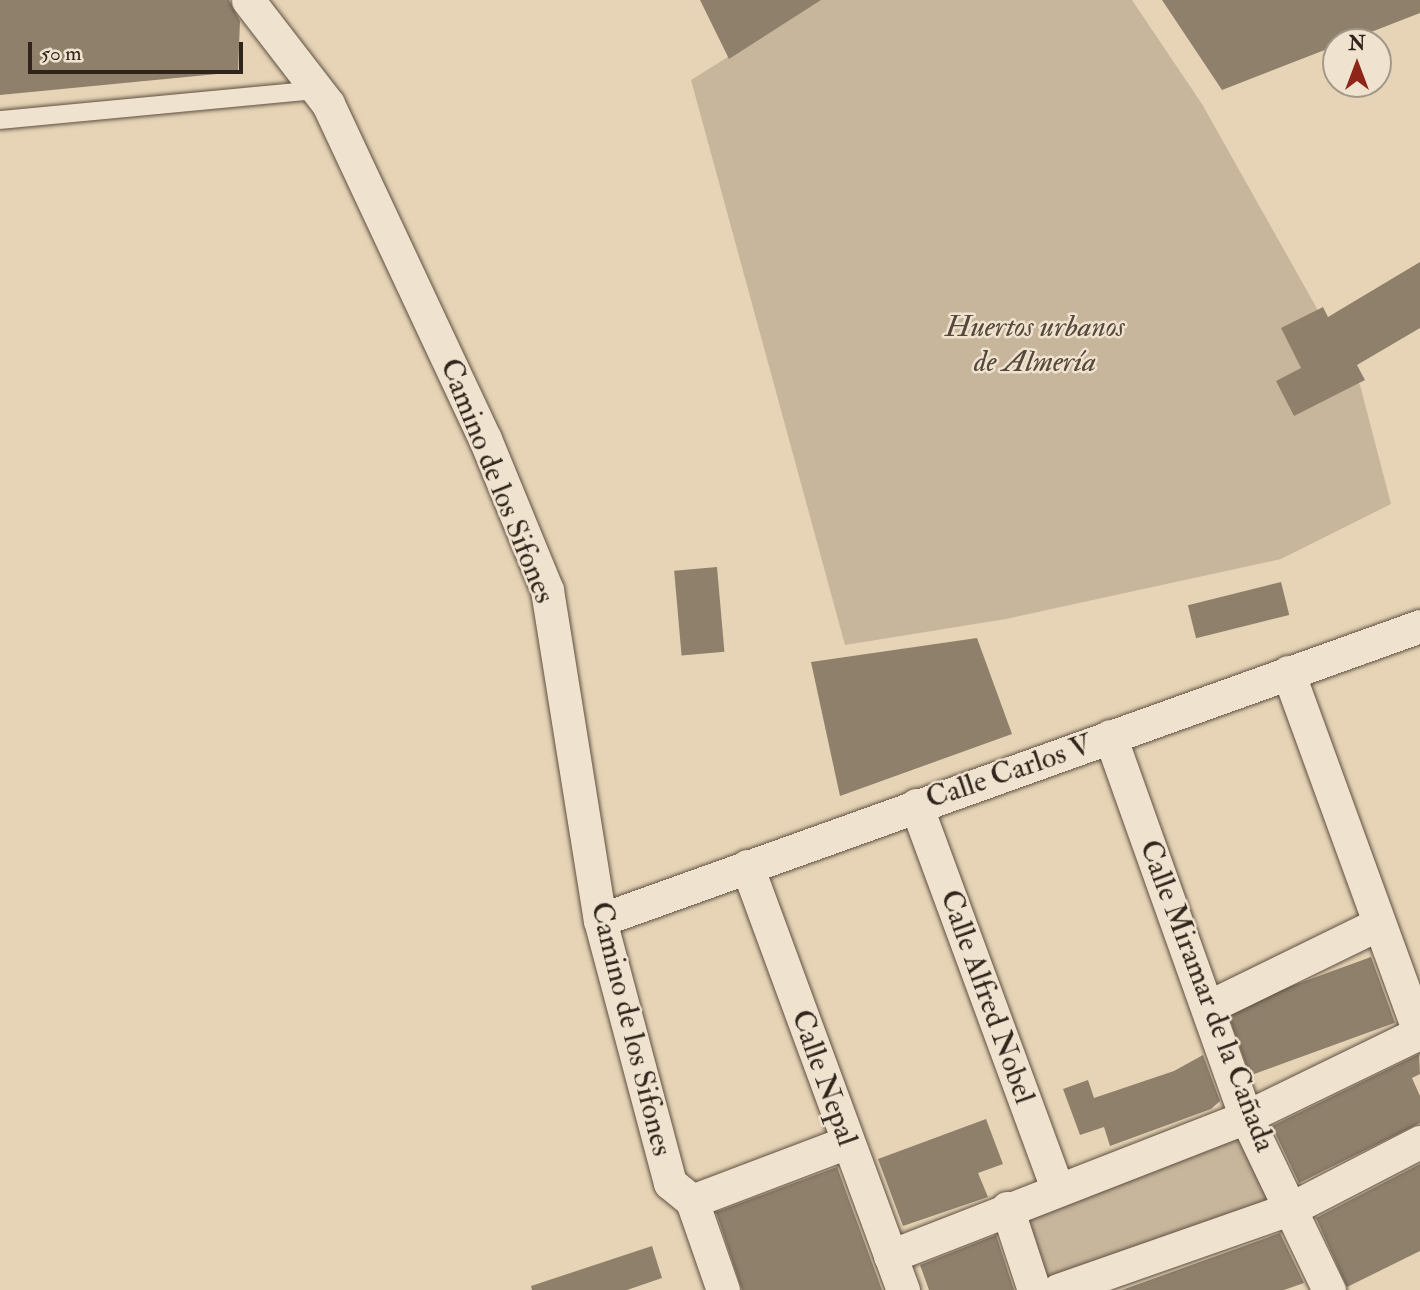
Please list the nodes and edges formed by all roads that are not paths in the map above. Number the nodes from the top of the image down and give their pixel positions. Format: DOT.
graph roads {
  1 [pos="248,0"];
  2 [pos="315,90"];
  3 [pos="0,120"];
  4 [pos="1420,626"];
  5 [pos="1288,672"];
  6 [pos="1110,736"];
  7 [pos="916,805"];
  8 [pos="747,866"];
  9 [pos="600,920"];
  10 [pos="1378,924"];
  11 [pos="1208,1007"];
  12 [pos="1419,1034"];
  13 [pos="1246,1117"];
  14 [pos="1420,1142"];
  15 [pos="847,1143"];
  16 [pos="1057,1189"];
  17 [pos="692,1200"];
  18 [pos="1007,1208"];
  19 [pos="1292,1208"];
  20 [pos="890,1256"];
  21 [pos="723,1290"];
  22 [pos="903,1290"];
  23 [pos="1034,1290"];
  24 [pos="1058,1290"];
  25 [pos="1329,1290"];
  1 -- 2 [label="street, Camino de los Sifones"];
  2 -- 3 [label="lane"];
  2 -- 9 [label="street, Camino de los Sifones"];
  4 -- 5 [label="street, Calle Carlos V"];
  5 -- 6 [label="street, Calle Carlos V"];
  5 -- 10 [label="street"];
  6 -- 7 [label="street, Calle Carlos V"];
  6 -- 11 [label="street, Calle Miramar de la Cañada"];
  7 -- 8 [label="street, Calle Carlos V"];
  7 -- 16 [label="street, Calle Alfred Nobel"];
  8 -- 9 [label="street, Calle Carlos V"];
  8 -- 15 [label="street, Calle Nepal"];
  9 -- 17 [label="street, Camino de los Sifones"];
  10 -- 11 [label="street"];
  10 -- 12 [label="street"];
  11 -- 13 [label="street, Calle Miramar de la Cañada"];
  12 -- 13 [label="street"];
  13 -- 16 [label="street"];
  13 -- 19 [label="street, Calle Miramar de la Cañada"];
  14 -- 19 [label="street"];
  15 -- 17 [label="street"];
  15 -- 20 [label="street, Calle Nepal"];
  16 -- 18 [label="street"];
  17 -- 21 [label="street"];
  18 -- 20 [label="street"];
  18 -- 23 [label="street"];
  19 -- 24 [label="street"];
  19 -- 25 [label="street, Calle Miramar de la Cañada"];
  20 -- 22 [label="street, Calle Nepal"];
}
